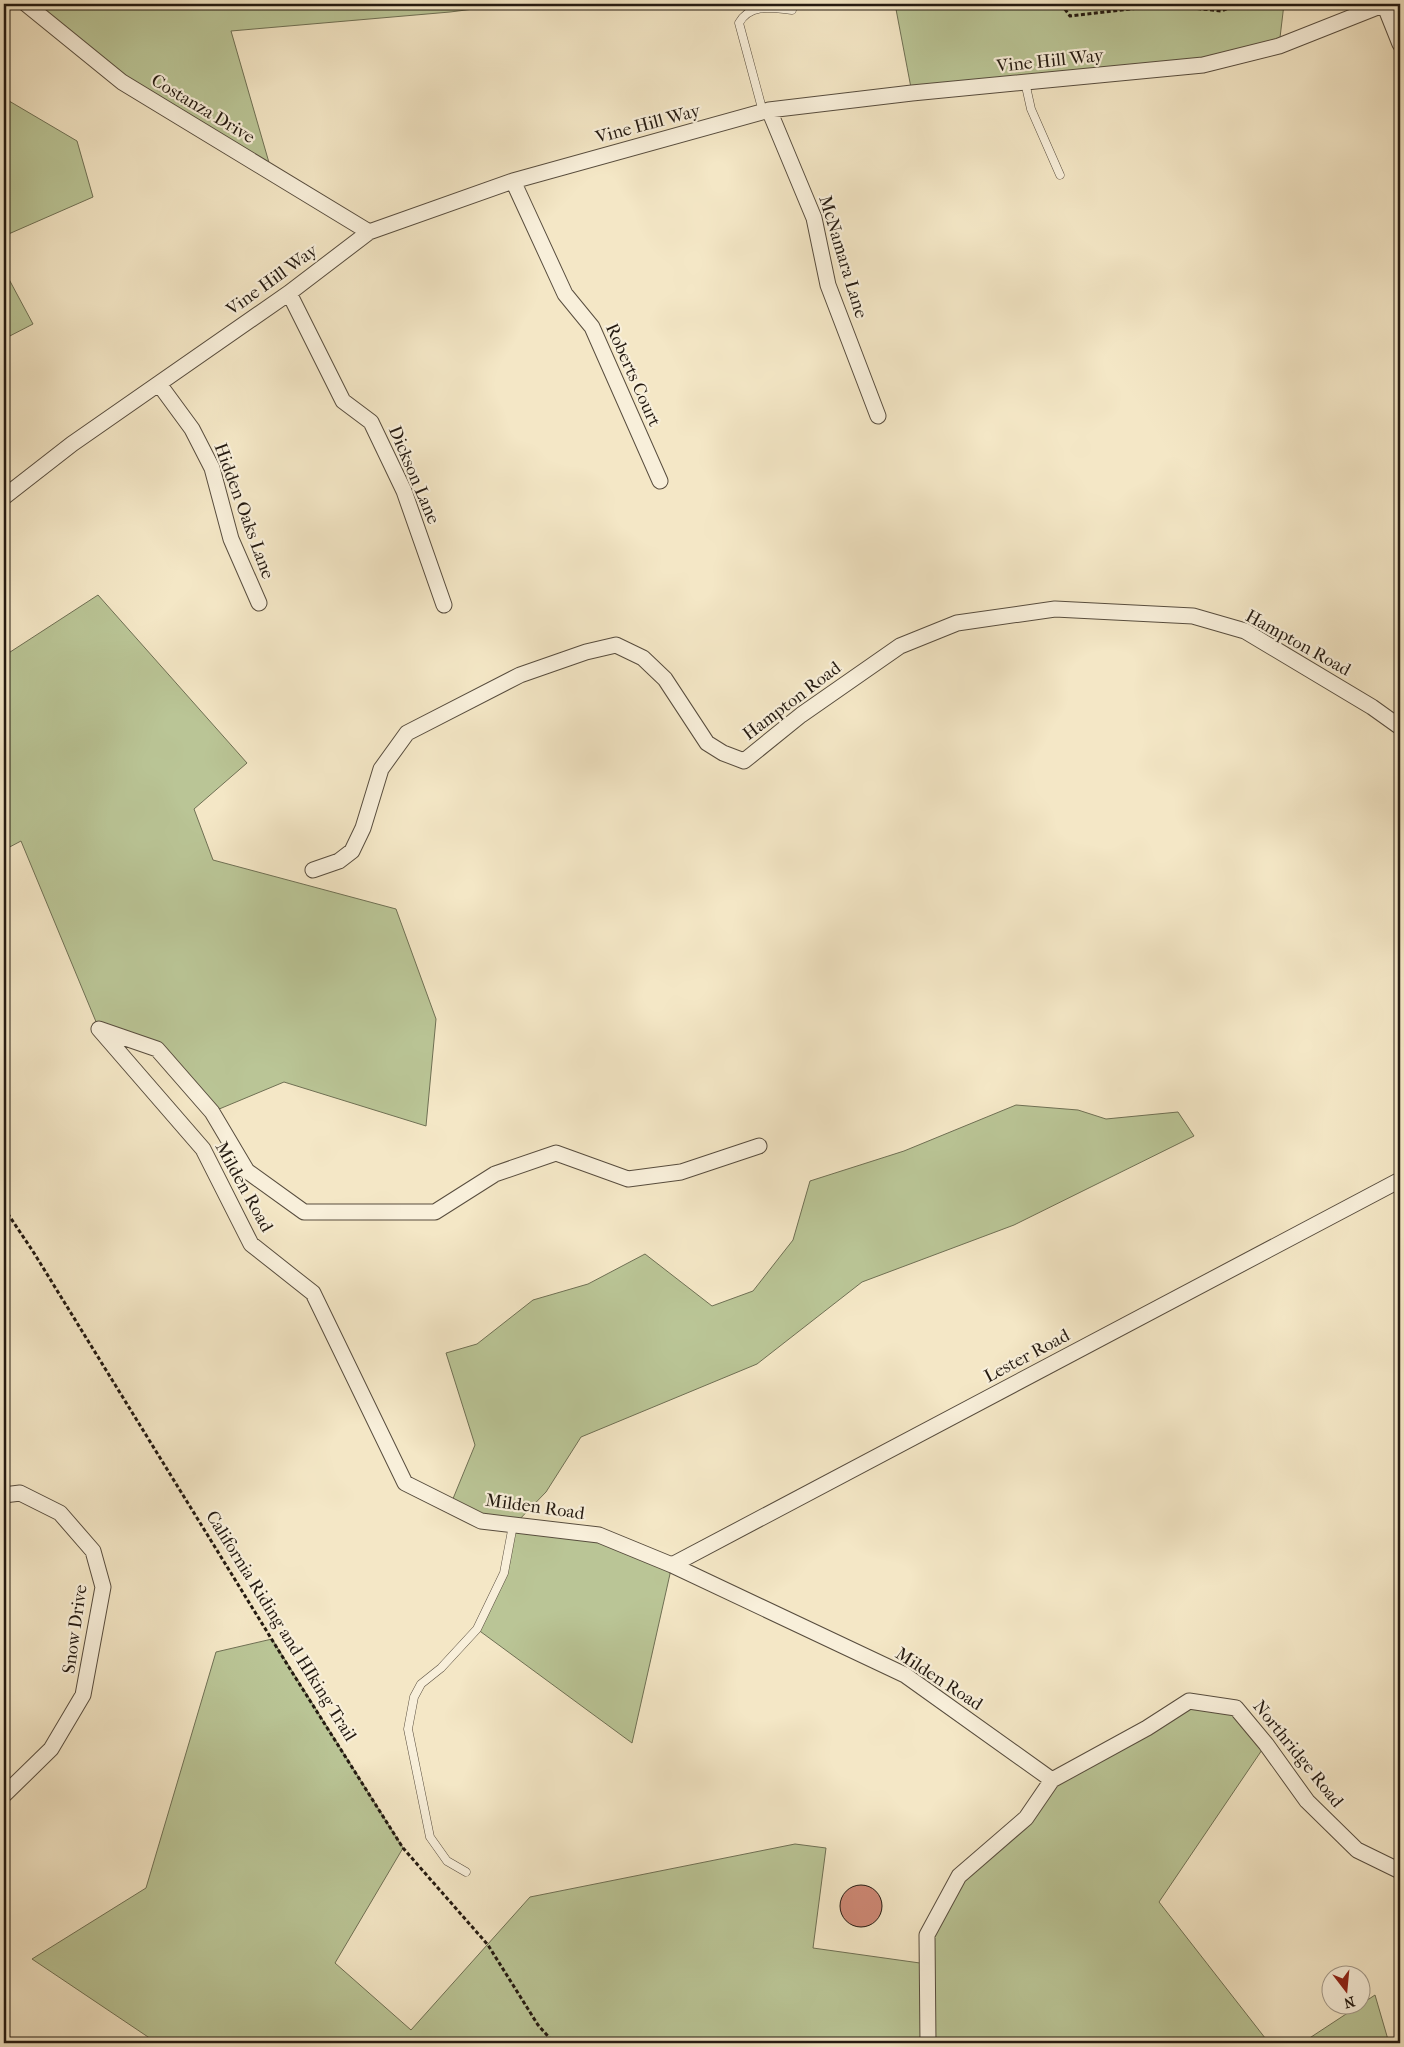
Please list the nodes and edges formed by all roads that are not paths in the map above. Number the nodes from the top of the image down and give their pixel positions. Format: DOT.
graph roads {
  1 [pos="26,4"];
  2 [pos="1384,4"];
  3 [pos="792,10"];
  4 [pos="1400,44"];
  5 [pos="1025,82"];
  6 [pos="766,111"];
  7 [pos="1060,175"];
  8 [pos="513,181"];
  9 [pos="369,232"];
  10 [pos="289,293"];
  11 [pos="159,384"];
  12 [pos="878,416"];
  13 [pos="660,481"];
  14 [pos="4,497"];
  15 [pos="259,603"];
  16 [pos="444,605"];
  17 [pos="1400,726"];
  18 [pos="313,870"];
  19 [pos="759,1146"];
  20 [pos="1400,1180"];
  21 [pos="4,1495"];
  22 [pos="513,1525"];
  23 [pos="672,1565"];
  24 [pos="1052,1780"];
  25 [pos="4,1795"];
  26 [pos="1400,1871"];
  27 [pos="466,1872"];
  28 [pos="928,2043"];
  1 -- 9 [label="street, Costanza Drive"];
  2 -- 4 [label="street"];
  2 -- 5 [label="street, Vine Hill Way"];
  3 -- 6 [label="lane"];
  5 -- 6 [label="street, Vine Hill Way"];
  5 -- 7 [label="lane"];
  6 -- 8 [label="street, Vine Hill Way"];
  6 -- 12 [label="street, McNamara Lane"];
  8 -- 9 [label="street, Vine Hill Way"];
  8 -- 13 [label="street, Roberts Court"];
  9 -- 10 [label="street, Vine Hill Way"];
  10 -- 11 [label="street, Vine Hill Way"];
  10 -- 16 [label="street, Dickson Lane"];
  11 -- 14 [label="street, Vine Hill Way"];
  11 -- 15 [label="street, Hidden Oaks Lane"];
  17 -- 18 [label="street, Hampton Road"];
  19 -- 22 [label="street, Milden Road"];
  20 -- 23 [label="street, Lester Road"];
  21 -- 25 [label="street, Snow Drive"];
  22 -- 23 [label="street, Milden Road"];
  22 -- 27 [label="lane"];
  23 -- 24 [label="street, Milden Road"];
  24 -- 26 [label="street, Northridge Road"];
  24 -- 28 [label="street"];
}
